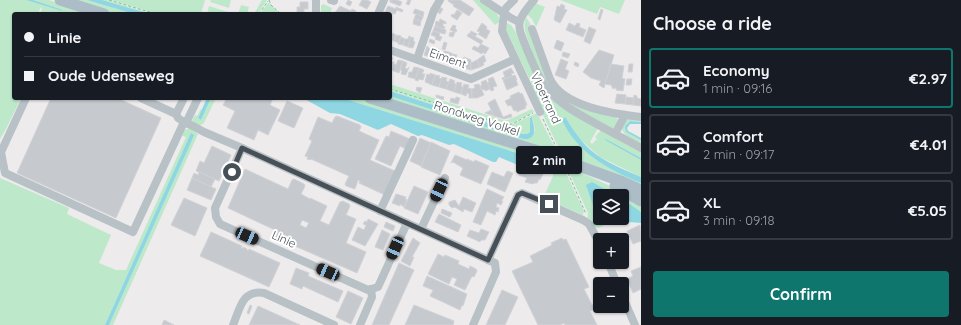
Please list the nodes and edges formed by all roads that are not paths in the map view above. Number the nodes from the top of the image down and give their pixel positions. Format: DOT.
graph roads {
  1 [pos="60,0"];
  2 [pos="316,0"];
  3 [pos="384,0"];
  4 [pos="440,0"];
  5 [pos="484,0"];
  6 [pos="514,0"];
  7 [pos="534,0"];
  8 [pos="98,12"];
  9 [pos="316,12"];
  10 [pos="379,12"];
  11 [pos="504,14"];
  12 [pos="519,22"];
  13 [pos="532,29"];
  14 [pos="392,51"];
  15 [pos="417,59"];
  16 [pos="515,59"];
  17 [pos="25,100"];
  18 [pos="145,100"];
  19 [pos="183,100"];
  20 [pos="197,100"];
  21 [pos="376,100"];
  22 [pos="539,112"];
  23 [pos="176,114"];
  24 [pos="625,115"];
  25 [pos="641,118"];
  26 [pos="188,123"];
  27 [pos="615,134"];
  28 [pos="413,140"];
  29 [pos="242,148"];
  30 [pos="641,148"];
  31 [pos="572,169"];
  32 [pos="445,178"];
  33 [pos="641,190"];
  34 [pos="641,200"];
  35 [pos="380,211"];
  36 [pos="407,223"];
  37 [pos="421,229"];
  38 [pos="594,233"];
  39 [pos="488,260"];
  40 [pos="372,289"];
  41 [pos="629,311"];
  42 [pos="233,325"];
  43 [pos="334,325"];
  44 [pos="360,325"];
  45 [pos="473,325"];
  46 [pos="635,325"];
  1 -- 8 [label="main road"];
  2 -- 9 [label="street"];
  3 -- 10 [label="street"];
  4 -- 15 [label="street, Eiment"];
  5 -- 11 [label="street"];
  6 -- 11 [label="street"];
  7 -- 12 [label="street"];
  11 -- 12 [label="street"];
  11 -- 16 [label="street, Vloetrand"];
  12 -- 27 [label="street"];
  13 -- 24 [label="street"];
  14 -- 15 [label="street, Eiment"];
  15 -- 16 [label="street, Eiment"];
  16 -- 22 [label="street, Vloetrand"];
  17 -- 26 [label="street"];
  18 -- 23 [label="street"];
  19 -- 23 [label="street"];
  20 -- 26 [label="street"];
  21 -- 31 [label="main road, Rondweg Volkel"];
  23 -- 26 [label="street"];
  24 -- 25 [label="street"];
  24 -- 27 [label="street"];
  26 -- 29 [label="street"];
  27 -- 30 [label="street"];
  28 -- 35 [label="street"];
  29 -- 35 [label="street"];
  29 -- 40 [label="street, Linie"];
  31 -- 33 [label="main road, Rondweg Volkel"];
  31 -- 34 [label="main road, Rondweg Volkel"];
  32 -- 37 [label="street"];
  35 -- 36 [label="street"];
  36 -- 37 [label="street"];
  36 -- 40 [label="street"];
  37 -- 39 [label="street"];
  38 -- 39 [label="street"];
  39 -- 45 [label="street"];
  40 -- 44 [label="street"];
  41 -- 46 [label="street"];
  42 -- 43 [label="street"];
}
